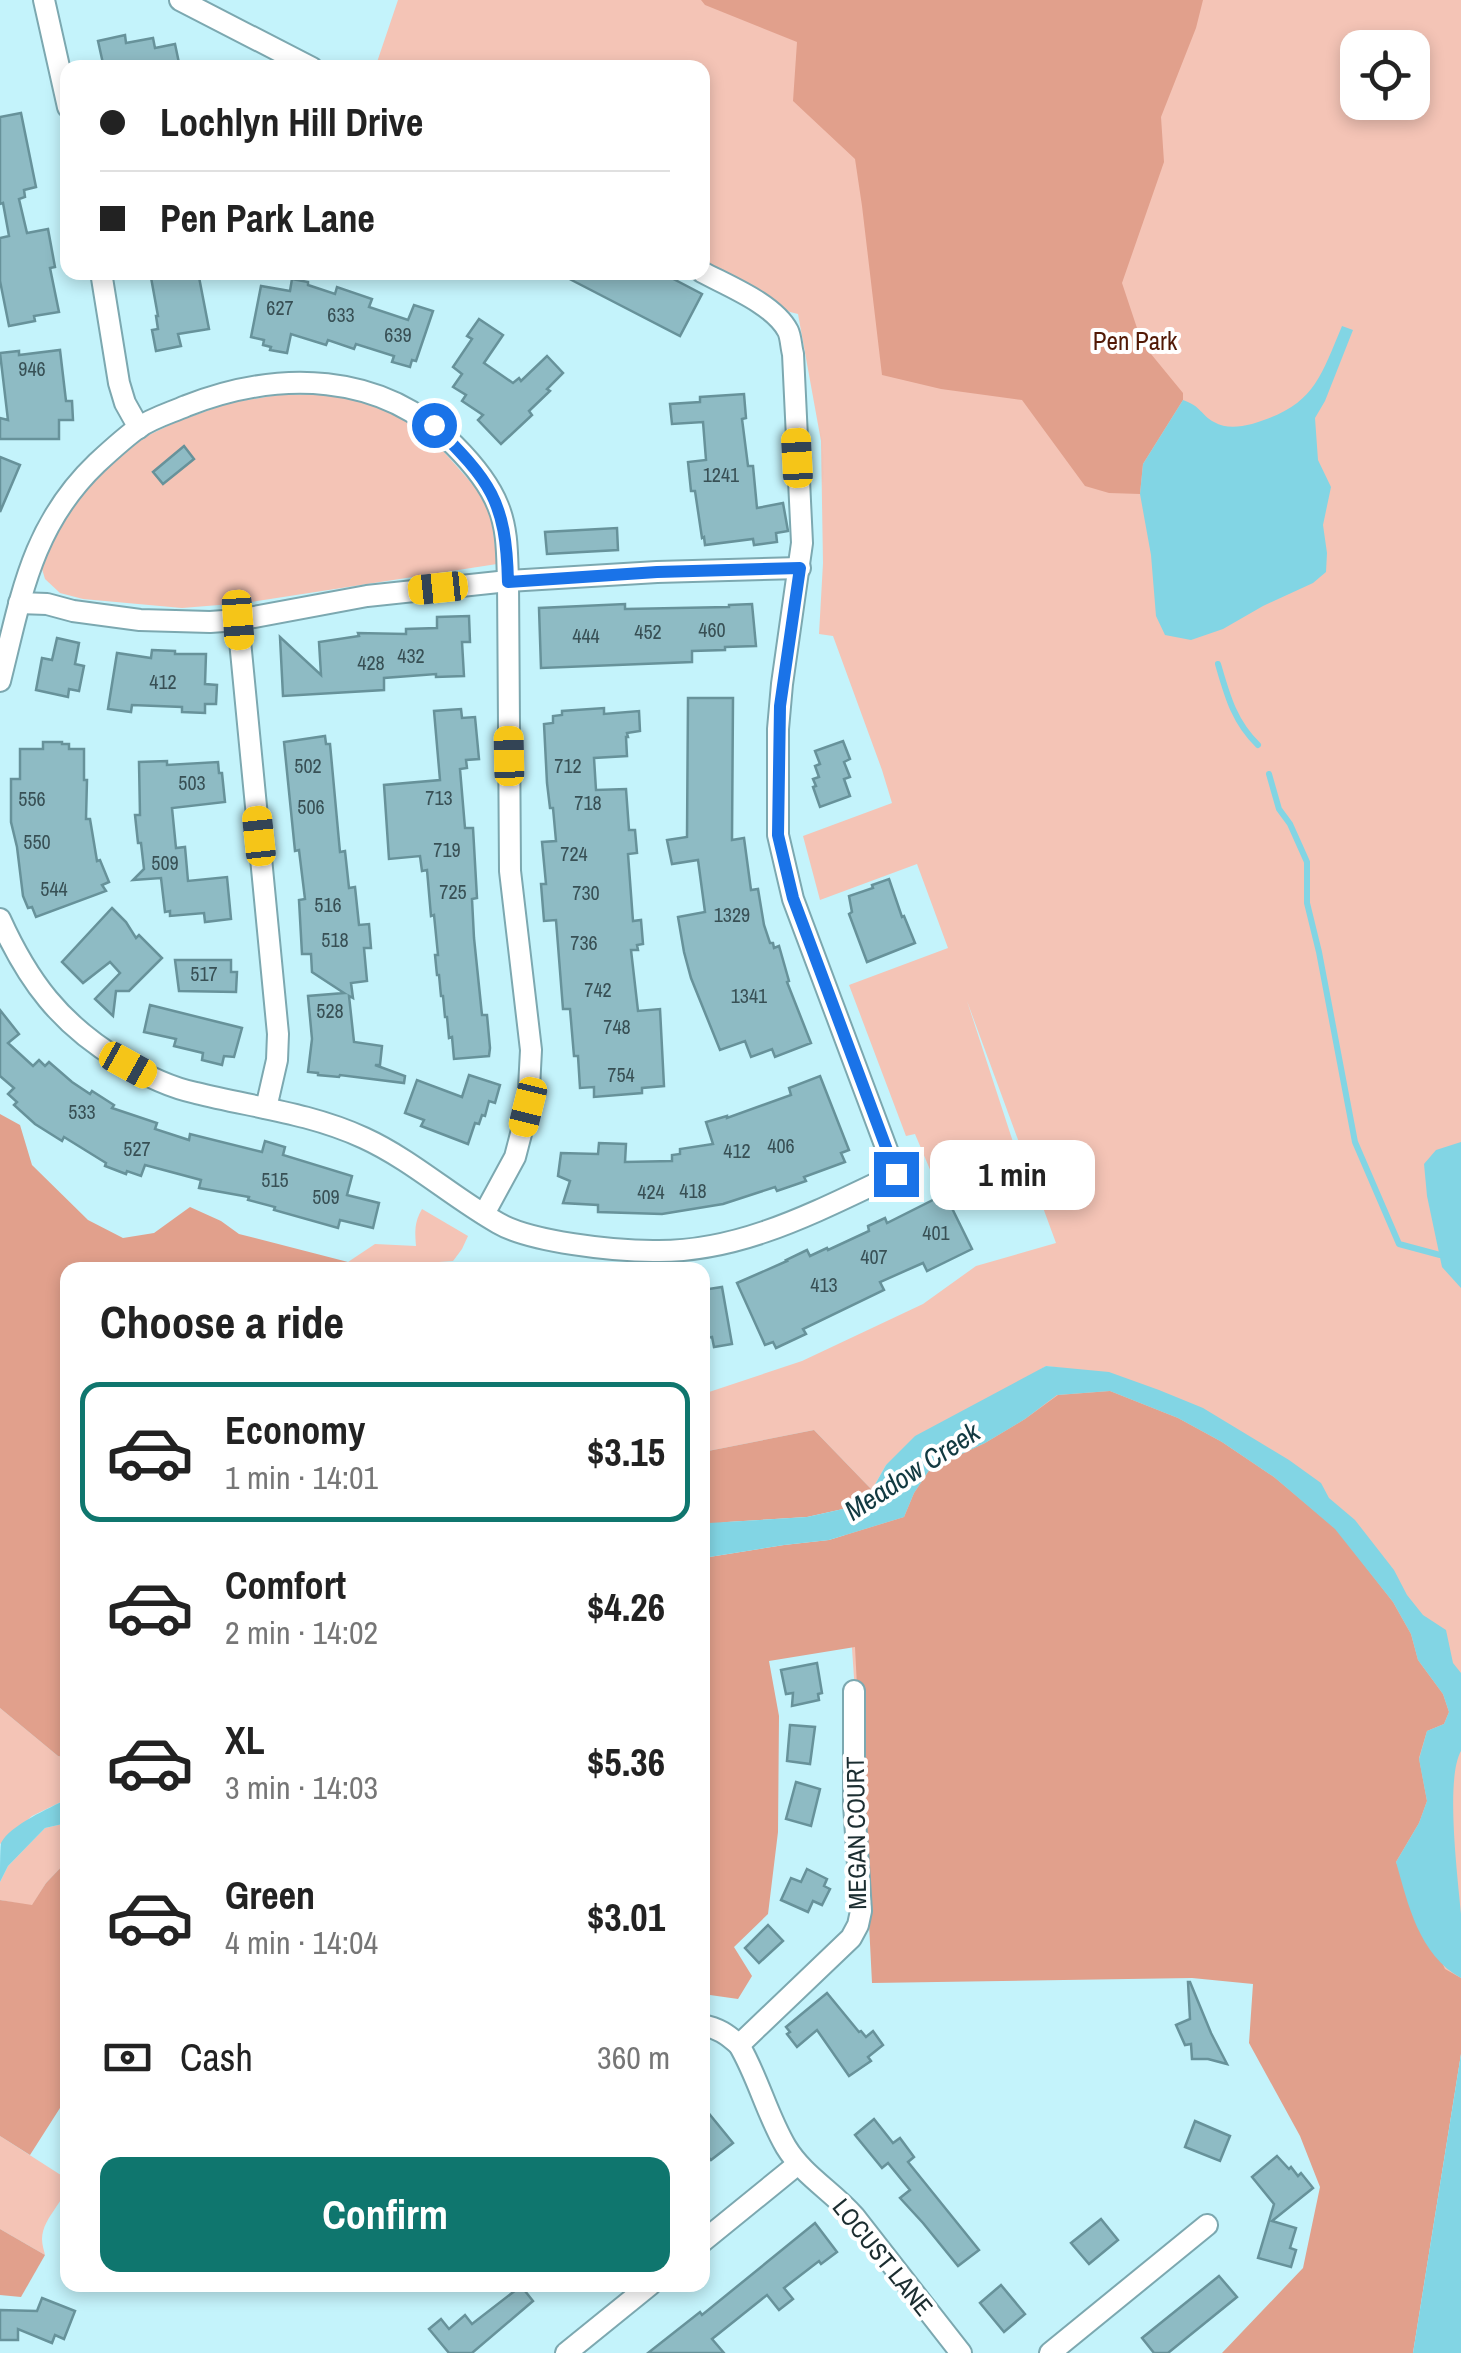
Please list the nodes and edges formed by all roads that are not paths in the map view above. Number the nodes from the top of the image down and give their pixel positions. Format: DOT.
graph roads {
  1 [pos="44,0"];
  2 [pos="180,0"];
  3 [pos="296,60"];
  4 [pos="60,71"];
  5 [pos="710,277"];
  6 [pos="102,280"];
  7 [pos="139,428"];
  8 [pos="800,568"];
  9 [pos="508,582"];
  10 [pos="19,603"];
  11 [pos="238,620"];
  12 [pos="0,681"];
  13 [pos="0,918"];
  14 [pos="266,1108"];
  15 [pos="484,1214"];
  16 [pos="854,1691"];
  17 [pos="710,2026"];
  18 [pos="739,2045"];
  19 [pos="798,2164"];
  20 [pos="1207,2225"];
  21 [pos="710,2236"];
  22 [pos="641,2292"];
  23 [pos="566,2353"];
  24 [pos="961,2353"];
  25 [pos="1050,2353"];
  1 -- 4 [label="street"];
  2 -- 3 [label="street"];
  5 -- 8 [label="street"];
  6 -- 7 [label="street"];
  7 -- 9 [label="street"];
  7 -- 10 [label="street"];
  8 -- 9 [label="street"];
  8 -- 15 [label="street"];
  9 -- 11 [label="street"];
  9 -- 15 [label="street"];
  10 -- 11 [label="street"];
  10 -- 12 [label="street"];
  11 -- 14 [label="street"];
  13 -- 14 [label="street"];
  14 -- 15 [label="street"];
  16 -- 18 [label="street, MEGAN COURT"];
  17 -- 18 [label="street"];
  18 -- 19 [label="street, LOCUST LANE"];
  19 -- 21 [label="street"];
  19 -- 24 [label="street, LOCUST LANE"];
  20 -- 25 [label="street"];
  22 -- 23 [label="street"];
}
